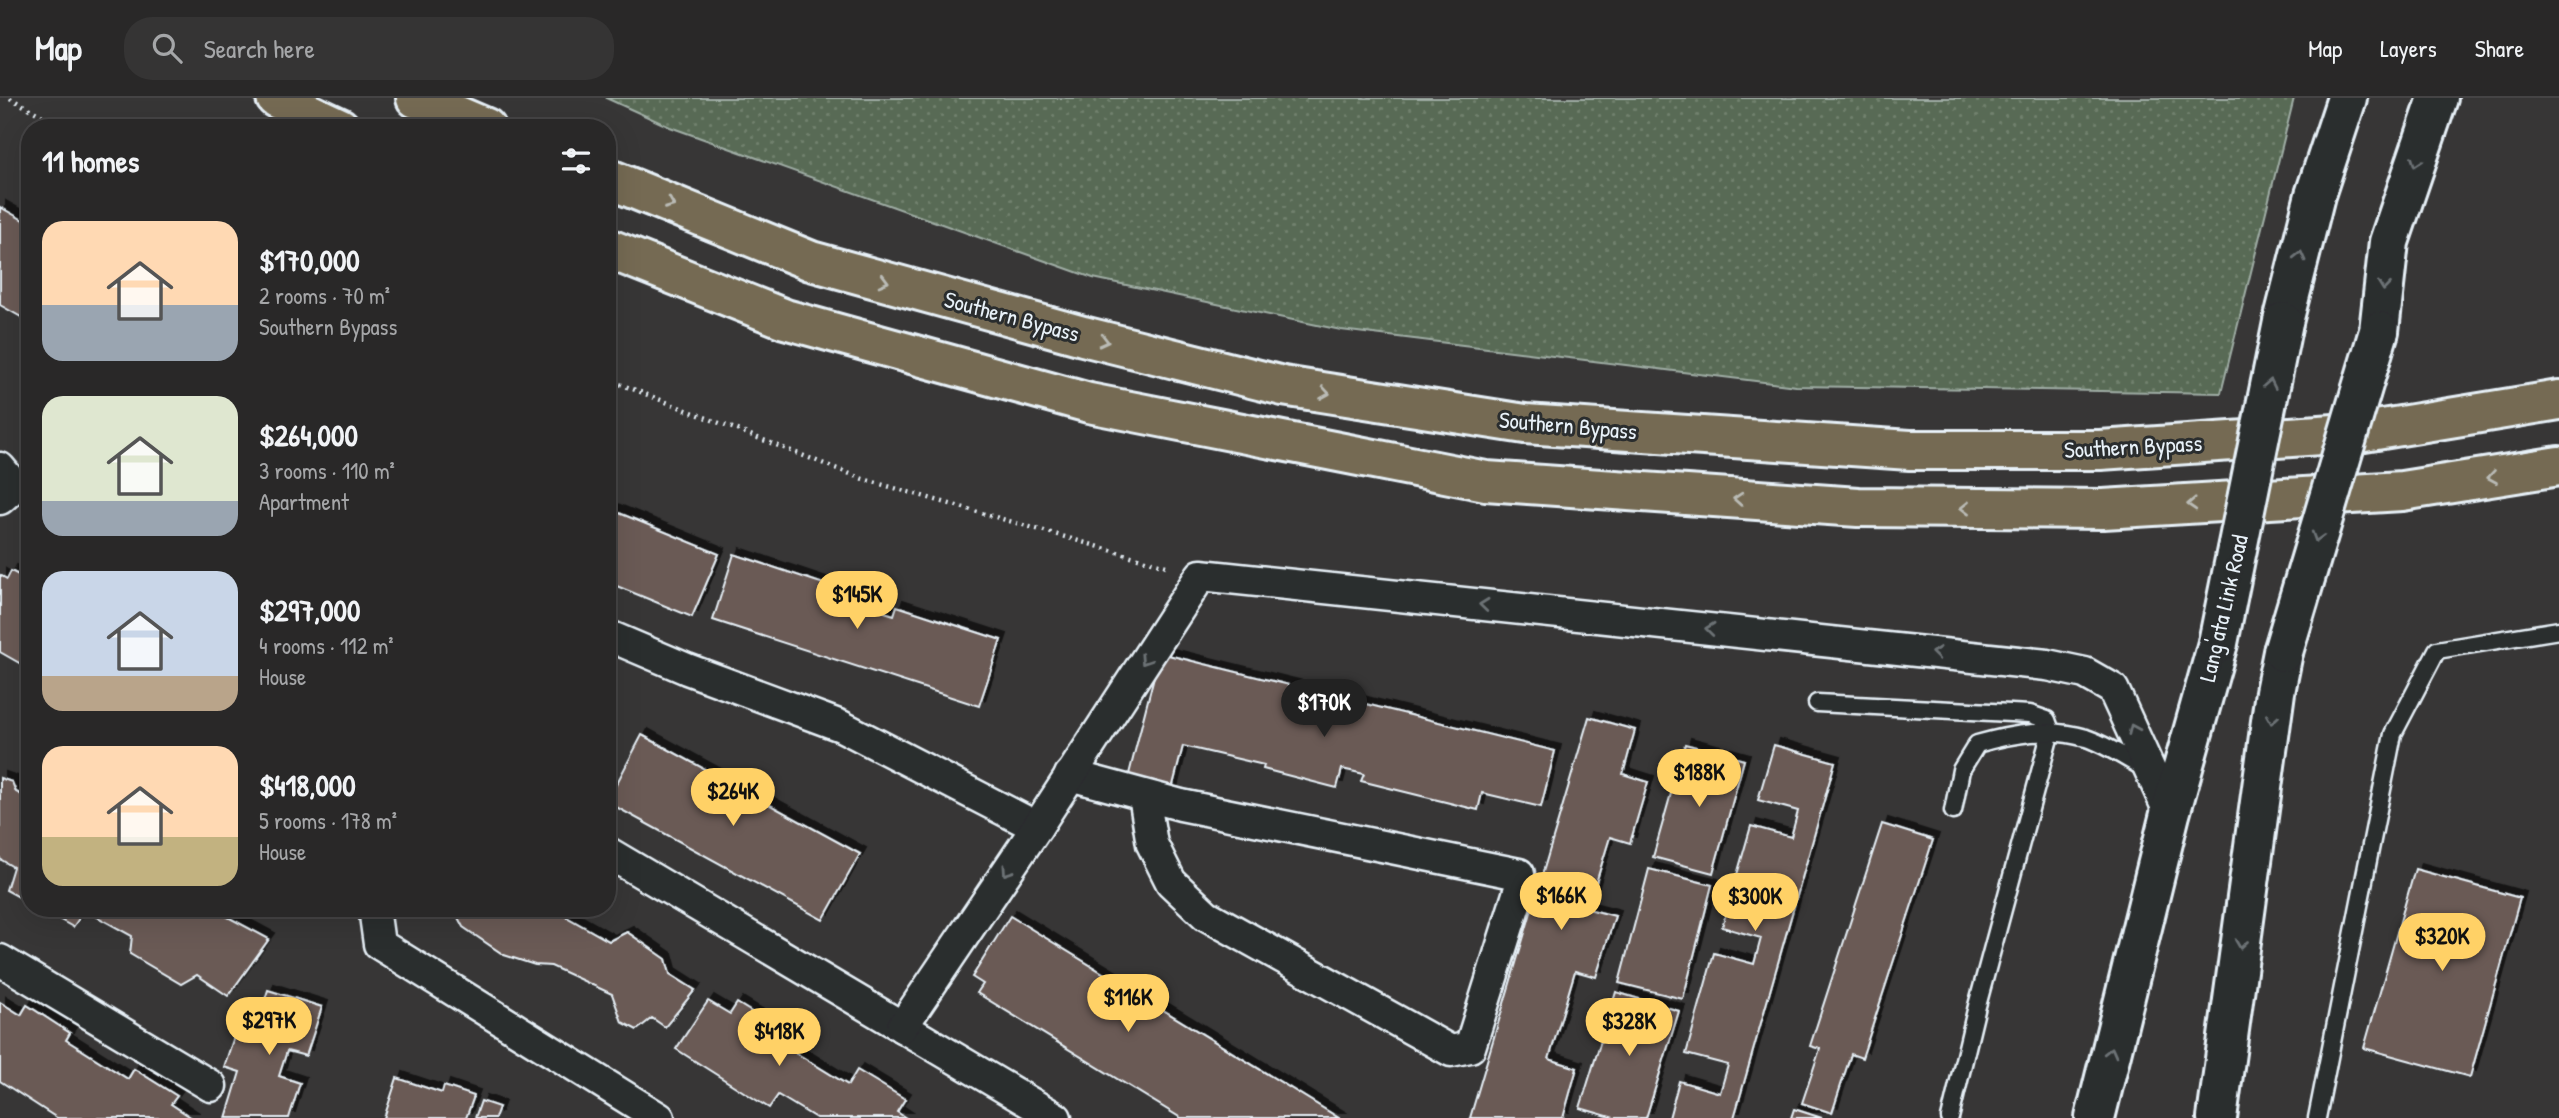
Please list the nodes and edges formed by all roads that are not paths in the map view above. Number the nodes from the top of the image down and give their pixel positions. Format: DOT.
graph roads {
  1 [pos="276,98"];
  2 [pos="416,98"];
  3 [pos="2347,98"];
  4 [pos="2438,98"];
  5 [pos="322,119"];
  6 [pos="465,119"];
  7 [pos="616,182"];
  8 [pos="616,252"];
  9 [pos="2559,400"];
  10 [pos="2559,466"];
  11 [pos="2559,630"];
  12 [pos="616,639"];
  13 [pos="1816,703"];
  14 [pos="2050,731"];
  15 [pos="2151,771"];
  16 [pos="1070,775"];
  17 [pos="1144,796"];
  18 [pos="1953,811"];
  19 [pos="2170,814"];
  20 [pos="1037,827"];
  21 [pos="616,857"];
  22 [pos="375,917"];
  23 [pos="0,960"];
  24 [pos="902,1027"];
  25 [pos="211,1086"];
  26 [pos="659,1118"];
  27 [pos="1056,1118"];
  28 [pos="1950,1118"];
  29 [pos="2095,1118"];
  30 [pos="2217,1118"];
  31 [pos="2318,1118"];
  1 -- 5 [label="highway"];
  2 -- 6 [label="highway"];
  19 -- 3 [label="main road, Lang'ata Link Road, one-way, bridge"];
  4 -- 30 [label="main road, one-way, bridge"];
  7 -- 9 [label="highway, Southern Bypass, one-way"];
  10 -- 8 [label="highway, one-way"];
  11 -- 31 [label="lane"];
  12 -- 20 [label="street"];
  13 -- 14 [label="lane"];
  14 -- 15 [label="lane"];
  14 -- 18 [label="lane"];
  14 -- 28 [label="lane"];
  15 -- 16 [label="street, one-way"];
  15 -- 19 [label="street"];
  16 -- 17 [label="street"];
  16 -- 20 [label="street"];
  17 -- 17 [label="street"];
  29 -- 19 [label="main road, Lang'ata Link Road, one-way"];
  20 -- 24 [label="street, one-way"];
  21 -- 24 [label="street"];
  22 -- 26 [label="street"];
  23 -- 25 [label="street"];
  24 -- 27 [label="street"];
}
